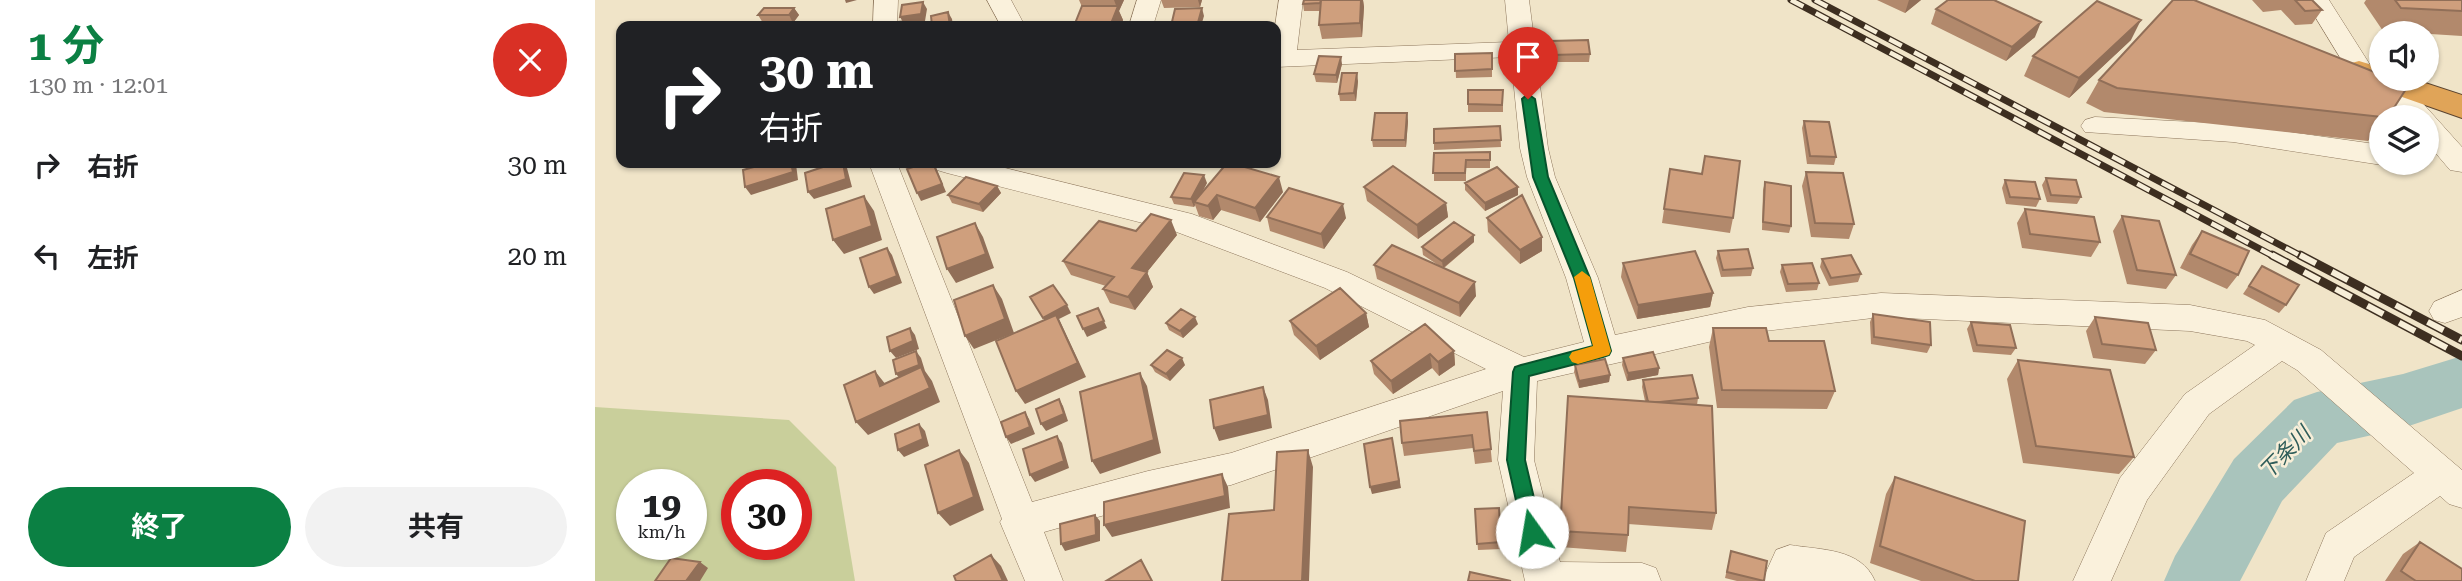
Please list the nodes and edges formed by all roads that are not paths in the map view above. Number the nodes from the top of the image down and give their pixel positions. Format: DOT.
graph roads {
  1 [pos="886,0"];
  2 [pos="999,0"];
  3 [pos="1149,0"];
  4 [pos="1291,0"];
  5 [pos="1517,0"];
  6 [pos="2317,0"];
  7 [pos="886,21"];
  8 [pos="1010,21"];
  9 [pos="1143,21"];
  10 [pos="1281,49"];
  11 [pos="1522,50"];
  12 [pos="2312,52"];
  13 [pos="1281,59"];
  14 [pos="2369,69"];
  15 [pos="2369,75"];
  16 [pos="2391,91"];
  17 [pos="2416,91"];
  18 [pos="2406,105"];
  19 [pos="2462,107"];
  20 [pos="2095,126"];
  21 [pos="2439,139"];
  22 [pos="2369,153"];
  23 [pos="2439,161"];
  24 [pos="2461,164"];
  25 [pos="885,168"];
  26 [pos="967,168"];
  27 [pos="1603,351"];
  28 [pos="2295,352"];
  29 [pos="1521,372"];
  30 [pos="2451,483"];
  31 [pos="1019,522"];
  32 [pos="1544,580"];
  33 [pos="1044,581"];
  34 [pos="1642,581"];
  35 [pos="1781,581"];
  36 [pos="1856,581"];
  37 [pos="2092,581"];
  38 [pos="2325,581"];
  1 -- 7 [label="street"];
  2 -- 8 [label="street"];
  3 -- 9 [label="street"];
  4 -- 10 [label="street"];
  5 -- 11 [label="street"];
  6 -- 14 [label="street"];
  11 -- 13 [label="street"];
  11 -- 27 [label="street"];
  12 -- 15 [label="highway"];
  16 -- 18 [label="street"];
  17 -- 19 [label="highway"];
  20 -- 22 [label="street"];
  21 -- 24 [label="street"];
  23 -- 24 [label="street"];
  25 -- 31 [label="street"];
  26 -- 29 [label="street"];
  27 -- 28 [label="street"];
  27 -- 29 [label="street"];
  28 -- 30 [label="street"];
  28 -- 37 [label="street"];
  29 -- 31 [label="street"];
  29 -- 32 [label="street"];
  30 -- 38 [label="street"];
  31 -- 33 [label="street"];
  32 -- 34 [label="street"];
  35 -- 36 [label="street"];
}
